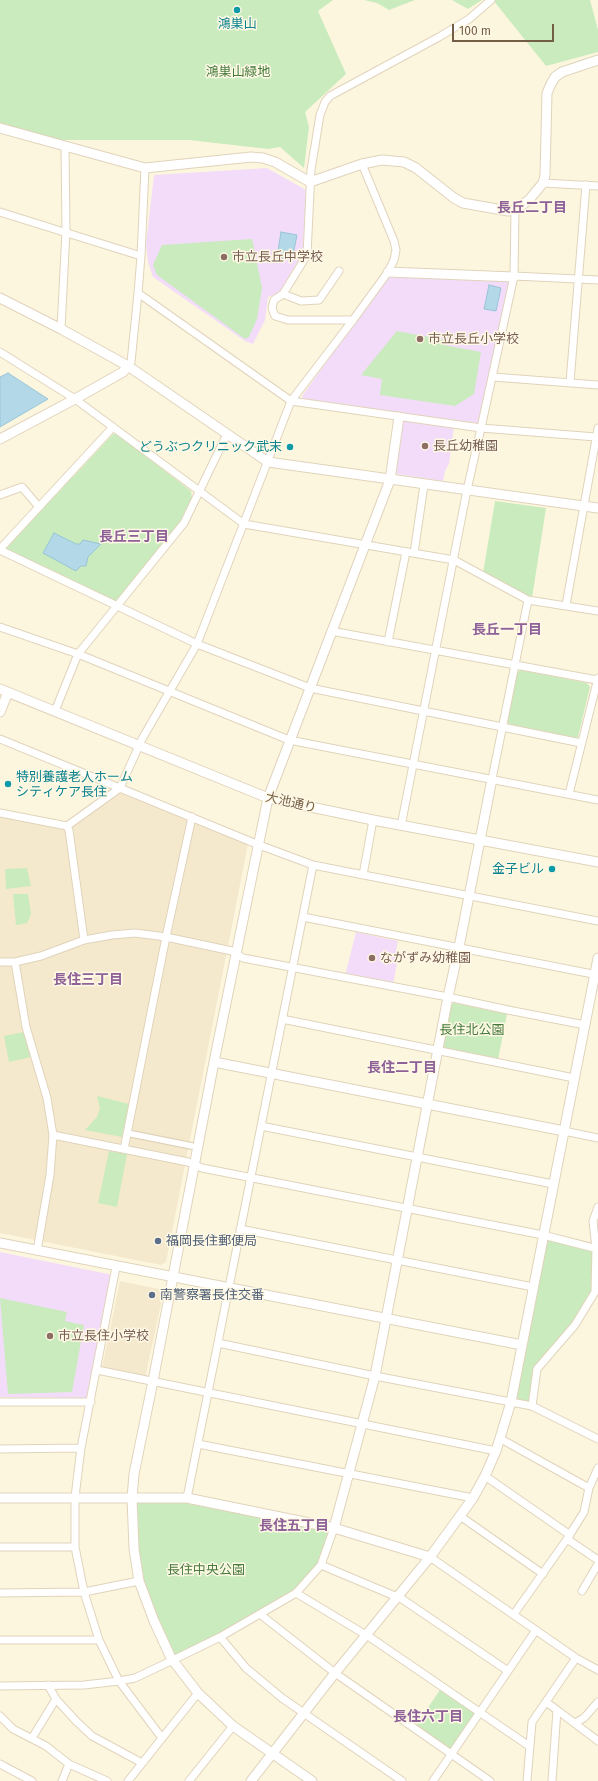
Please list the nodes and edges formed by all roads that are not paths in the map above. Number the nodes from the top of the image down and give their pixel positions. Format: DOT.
graph roads {
  1 [pos="491,0"];
  2 [pos="598,60"];
  3 [pos="0,128"];
  4 [pos="65,146"];
  5 [pos="362,164"];
  6 [pos="145,168"];
  7 [pos="310,182"];
  8 [pos="543,183"];
  9 [pos="586,185"];
  10 [pos="598,186"];
  11 [pos="516,210"];
  12 [pos="0,212"];
  13 [pos="66,231"];
  14 [pos="141,256"];
  15 [pos="340,271"];
  16 [pos="388,272"];
  17 [pos="514,277"];
  18 [pos="578,279"];
  19 [pos="598,280"];
  20 [pos="138,293"];
  21 [pos="283,294"];
  22 [pos="0,298"];
  23 [pos="354,320"];
  24 [pos="61,329"];
  25 [pos="0,352"];
  26 [pos="128,366"];
  27 [pos="494,377"];
  28 [pos="570,382"];
  29 [pos="598,385"];
  30 [pos="76,399"];
  31 [pos="291,401"];
  32 [pos="399,417"];
  33 [pos="113,427"];
  34 [pos="481,428"];
  35 [pos="598,428"];
  36 [pos="227,434"];
  37 [pos="596,437"];
  38 [pos="0,439"];
  39 [pos="268,462"];
  40 [pos="390,480"];
  41 [pos="424,485"];
  42 [pos="467,490"];
  43 [pos="198,491"];
  44 [pos="0,495"];
  45 [pos="584,506"];
  46 [pos="39,507"];
  47 [pos="598,508"];
  48 [pos="244,524"];
  49 [pos="364,545"];
  50 [pos="0,550"];
  51 [pos="410,553"];
  52 [pos="454,560"];
  53 [pos="528,600"];
  54 [pos="117,606"];
  55 [pos="566,606"];
  56 [pos="598,610"];
  57 [pos="0,627"];
  58 [pos="331,631"];
  59 [pos="388,642"];
  60 [pos="197,644"];
  61 [pos="436,650"];
  62 [pos="78,654"];
  63 [pos="515,665"];
  64 [pos="598,679"];
  65 [pos="310,688"];
  66 [pos="4,691"];
  67 [pos="170,692"];
  68 [pos="55,711"];
  69 [pos="424,711"];
  70 [pos="0,712"];
  71 [pos="502,727"];
  72 [pos="0,739"];
  73 [pos="290,740"];
  74 [pos="581,743"];
  75 [pos="139,745"];
  76 [pos="414,764"];
  77 [pos="492,779"];
  78 [pos="120,788"];
  79 [pos="569,794"];
  80 [pos="268,798"];
  81 [pos="598,800"];
  82 [pos="0,813"];
  83 [pos="192,817"];
  84 [pos="373,820"];
  85 [pos="67,826"];
  86 [pos="402,826"];
  87 [pos="480,841"];
  88 [pos="258,845"];
  89 [pos="598,862"];
  90 [pos="313,865"];
  91 [pos="363,876"];
  92 [pos="469,895"];
  93 [pos="303,917"];
  94 [pos="598,921"];
  95 [pos="166,937"];
  96 [pos="84,940"];
  97 [pos="459,947"];
  98 [pos="237,955"];
  99 [pos="598,958"];
  100 [pos="0,962"];
  101 [pos="15,962"];
  102 [pos="292,968"];
  103 [pos="596,974"];
  104 [pos="448,997"];
  105 [pos="282,1020"];
  106 [pos="585,1025"];
  107 [pos="438,1050"];
  108 [pos="214,1062"];
  109 [pos="271,1073"];
  110 [pos="574,1078"];
  111 [pos="428,1103"];
  112 [pos="261,1126"];
  113 [pos="564,1131"];
  114 [pos="127,1133"];
  115 [pos="53,1135"];
  116 [pos="598,1138"];
  117 [pos="192,1146"];
  118 [pos="124,1149"];
  119 [pos="417,1157"];
  120 [pos="195,1165"];
  121 [pos="250,1177"];
  122 [pos="553,1184"];
  123 [pos="598,1207"];
  124 [pos="407,1209"];
  125 [pos="240,1229"];
  126 [pos="543,1235"];
  127 [pos="0,1243"];
  128 [pos="597,1249"];
  129 [pos="38,1251"];
  130 [pos="398,1260"];
  131 [pos="116,1267"];
  132 [pos="174,1278"];
  133 [pos="228,1287"];
  134 [pos="533,1287"];
  135 [pos="385,1319"];
  136 [pos="218,1343"];
  137 [pos="522,1345"];
  138 [pos="97,1370"];
  139 [pos="375,1376"];
  140 [pos="153,1381"];
  141 [pos="209,1393"];
  142 [pos="0,1402"];
  143 [pos="91,1402"];
  144 [pos="511,1402"];
  145 [pos="532,1406"];
  146 [pos="362,1424"];
  147 [pos="501,1439"];
  148 [pos="598,1439"];
  149 [pos="198,1444"];
  150 [pos="81,1448"];
  151 [pos="0,1449"];
  152 [pos="496,1451"];
  153 [pos="598,1468"];
  154 [pos="349,1473"];
  155 [pos="485,1476"];
  156 [pos="589,1488"];
  157 [pos="75,1497"];
  158 [pos="0,1498"];
  159 [pos="132,1498"];
  160 [pos="187,1498"];
  161 [pos="473,1498"];
  162 [pos="460,1516"];
  163 [pos="334,1528"];
  164 [pos="569,1537"];
  165 [pos="0,1546"];
  166 [pos="75,1547"];
  167 [pos="430,1557"];
  168 [pos="598,1560"];
  169 [pos="598,1564"];
  170 [pos="321,1565"];
  171 [pos="543,1574"];
  172 [pos="139,1581"];
  173 [pos="582,1591"];
  174 [pos="84,1592"];
  175 [pos="0,1593"];
  176 [pos="296,1593"];
  177 [pos="398,1597"];
  178 [pos="514,1614"];
  179 [pos="261,1615"];
  180 [pos="536,1630"];
  181 [pos="367,1635"];
  182 [pos="220,1637"];
  183 [pos="0,1640"];
  184 [pos="99,1640"];
  185 [pos="576,1658"];
  186 [pos="172,1660"];
  187 [pos="598,1670"];
  188 [pos="508,1671"];
  189 [pos="335,1673"];
  190 [pos="120,1681"];
  191 [pos="48,1685"];
  192 [pos="0,1686"];
  193 [pos="198,1693"];
  194 [pos="56,1699"];
  195 [pos="546,1702"];
  196 [pos="598,1702"];
  197 [pos="557,1710"];
  198 [pos="480,1712"];
  199 [pos="305,1713"];
  200 [pos="0,1716"];
  201 [pos="575,1723"];
  202 [pos="233,1726"];
  203 [pos="32,1738"];
  204 [pos="162,1738"];
  205 [pos="598,1740"];
  206 [pos="529,1746"];
  207 [pos="272,1754"];
  208 [pos="452,1754"];
  209 [pos="142,1763"];
  210 [pos="0,1764"];
  211 [pos="69,1764"];
  212 [pos="32,1781"];
  213 [pos="62,1781"];
  214 [pos="107,1781"];
  215 [pos="128,1781"];
  216 [pos="189,1781"];
  217 [pos="251,1781"];
  218 [pos="312,1781"];
  219 [pos="402,1781"];
  220 [pos="433,1781"];
  221 [pos="490,1781"];
  222 [pos="527,1781"];
  223 [pos="552,1781"];
  1 -- 7 [label="street"];
  2 -- 8 [label="street"];
  3 -- 4 [label="street"];
  4 -- 6 [label="street"];
  4 -- 13 [label="street"];
  5 -- 7 [label="street"];
  5 -- 11 [label="street"];
  5 -- 16 [label="street"];
  6 -- 7 [label="street"];
  6 -- 14 [label="street"];
  7 -- 21 [label="street"];
  8 -- 9 [label="street"];
  8 -- 11 [label="street"];
  9 -- 10 [label="street"];
  9 -- 18 [label="street"];
  11 -- 17 [label="street"];
  12 -- 13 [label="street"];
  13 -- 14 [label="street"];
  13 -- 24 [label="street"];
  14 -- 20 [label="street"];
  15 -- 21 [label="street"];
  16 -- 17 [label="street"];
  16 -- 23 [label="street"];
  17 -- 18 [label="street"];
  17 -- 27 [label="street"];
  18 -- 19 [label="street"];
  18 -- 28 [label="street"];
  20 -- 26 [label="street"];
  20 -- 31 [label="street"];
  21 -- 23 [label="street"];
  22 -- 24 [label="street"];
  23 -- 31 [label="street"];
  24 -- 26 [label="street"];
  25 -- 30 [label="street"];
  26 -- 30 [label="street"];
  26 -- 36 [label="street"];
  27 -- 28 [label="street"];
  27 -- 34 [label="street"];
  28 -- 29 [label="street"];
  30 -- 33 [label="street"];
  30 -- 38 [label="street"];
  31 -- 32 [label="street"];
  31 -- 39 [label="street"];
  32 -- 34 [label="street"];
  32 -- 40 [label="street"];
  33 -- 43 [label="street"];
  33 -- 46 [label="street"];
  34 -- 37 [label="street"];
  34 -- 42 [label="street"];
  35 -- 37 [label="street"];
  36 -- 39 [label="street"];
  36 -- 43 [label="street"];
  37 -- 45 [label="street"];
  39 -- 40 [label="street"];
  39 -- 48 [label="street"];
  40 -- 41 [label="street"];
  40 -- 49 [label="street"];
  41 -- 42 [label="street"];
  41 -- 51 [label="street"];
  42 -- 45 [label="street"];
  42 -- 52 [label="street"];
  43 -- 48 [label="street"];
  43 -- 54 [label="street"];
  44 -- 46 [label="street"];
  45 -- 47 [label="street"];
  45 -- 55 [label="street"];
  46 -- 50 [label="street"];
  48 -- 49 [label="street"];
  48 -- 60 [label="street"];
  49 -- 51 [label="street"];
  49 -- 58 [label="street"];
  50 -- 54 [label="street"];
  51 -- 52 [label="street"];
  51 -- 59 [label="street"];
  52 -- 53 [label="street"];
  52 -- 61 [label="street"];
  53 -- 55 [label="street"];
  53 -- 63 [label="street"];
  54 -- 60 [label="street"];
  54 -- 62 [label="street"];
  55 -- 56 [label="street"];
  57 -- 62 [label="street"];
  58 -- 59 [label="street"];
  58 -- 65 [label="street"];
  59 -- 61 [label="street"];
  60 -- 65 [label="street"];
  60 -- 67 [label="street"];
  61 -- 63 [label="street"];
  61 -- 69 [label="street"];
  62 -- 67 [label="street"];
  62 -- 68 [label="street"];
  63 -- 64 [label="street"];
  63 -- 71 [label="street"];
  64 -- 74 [label="street"];
  65 -- 69 [label="street"];
  65 -- 73 [label="street"];
  66 -- 68 [label="street, 大池通り"];
  66 -- 70 [label="street"];
  67 -- 73 [label="street"];
  67 -- 75 [label="street"];
  68 -- 75 [label="street, 大池通り"];
  69 -- 71 [label="street"];
  69 -- 76 [label="street"];
  71 -- 74 [label="street"];
  71 -- 77 [label="street"];
  72 -- 78 [label="street"];
  73 -- 76 [label="street"];
  73 -- 80 [label="street"];
  74 -- 79 [label="street"];
  75 -- 78 [label="street"];
  75 -- 80 [label="street, 大池通り"];
  76 -- 77 [label="street"];
  76 -- 86 [label="street"];
  77 -- 79 [label="street"];
  77 -- 87 [label="street"];
  78 -- 83 [label="street"];
  78 -- 85 [label="street"];
  79 -- 81 [label="street"];
  80 -- 84 [label="street, 大池通り"];
  80 -- 88 [label="street"];
  82 -- 85 [label="street"];
  83 -- 88 [label="street"];
  83 -- 95 [label="street"];
  84 -- 86 [label="street, 大池通り"];
  84 -- 91 [label="street"];
  85 -- 96 [label="street"];
  86 -- 87 [label="street, 大池通り"];
  87 -- 89 [label="street, 大池通り"];
  87 -- 92 [label="street"];
  88 -- 90 [label="street"];
  88 -- 98 [label="street"];
  90 -- 91 [label="street"];
  90 -- 93 [label="street"];
  91 -- 92 [label="street"];
  92 -- 94 [label="street"];
  92 -- 97 [label="street"];
  93 -- 97 [label="street"];
  93 -- 102 [label="street"];
  95 -- 96 [label="street"];
  95 -- 98 [label="street"];
  95 -- 114 [label="street"];
  96 -- 101 [label="street"];
  97 -- 103 [label="street"];
  97 -- 104 [label="street"];
  98 -- 102 [label="street"];
  98 -- 108 [label="street"];
  99 -- 103 [label="street"];
  100 -- 101 [label="street"];
  101 -- 115 [label="street"];
  102 -- 104 [label="street"];
  102 -- 105 [label="street"];
  103 -- 106 [label="street"];
  104 -- 106 [label="street"];
  104 -- 107 [label="street"];
  105 -- 107 [label="street"];
  105 -- 109 [label="street"];
  106 -- 110 [label="street"];
  107 -- 110 [label="street"];
  107 -- 111 [label="street"];
  108 -- 109 [label="street"];
  108 -- 120 [label="street"];
  109 -- 111 [label="street"];
  109 -- 112 [label="street"];
  110 -- 113 [label="street"];
  111 -- 113 [label="street"];
  111 -- 119 [label="street"];
  112 -- 119 [label="street"];
  112 -- 121 [label="street"];
  113 -- 116 [label="street"];
  113 -- 122 [label="street"];
  114 -- 117 [label="street"];
  114 -- 118 [label="street"];
  115 -- 118 [label="street"];
  115 -- 129 [label="street"];
  118 -- 120 [label="street"];
  119 -- 122 [label="street"];
  119 -- 124 [label="street"];
  120 -- 121 [label="street"];
  120 -- 132 [label="street"];
  121 -- 124 [label="street"];
  121 -- 125 [label="street"];
  122 -- 126 [label="street"];
  123 -- 128 [label="street"];
  124 -- 126 [label="street"];
  124 -- 130 [label="street"];
  125 -- 130 [label="street"];
  125 -- 133 [label="street"];
  126 -- 128 [label="street"];
  126 -- 134 [label="street"];
  127 -- 129 [label="street"];
  128 -- 145 [label="street"];
  129 -- 131 [label="street"];
  130 -- 134 [label="street"];
  130 -- 135 [label="street"];
  131 -- 132 [label="street"];
  131 -- 138 [label="street"];
  132 -- 133 [label="street"];
  132 -- 140 [label="street"];
  133 -- 135 [label="street"];
  133 -- 136 [label="street"];
  134 -- 137 [label="street"];
  135 -- 137 [label="street"];
  135 -- 139 [label="street"];
  136 -- 139 [label="street"];
  136 -- 141 [label="street"];
  137 -- 144 [label="street"];
  138 -- 140 [label="street"];
  138 -- 143 [label="street"];
  139 -- 144 [label="street"];
  139 -- 146 [label="street"];
  140 -- 141 [label="street"];
  140 -- 159 [label="street"];
  141 -- 146 [label="street"];
  141 -- 149 [label="street"];
  142 -- 143 [label="street"];
  143 -- 150 [label="street"];
  144 -- 145 [label="street"];
  144 -- 147 [label="street"];
  145 -- 148 [label="street"];
  146 -- 152 [label="street"];
  146 -- 154 [label="street"];
  147 -- 152 [label="street"];
  147 -- 156 [label="street"];
  149 -- 154 [label="street"];
  149 -- 160 [label="street"];
  150 -- 151 [label="street"];
  150 -- 157 [label="street"];
  152 -- 155 [label="street"];
  153 -- 156 [label="street"];
  154 -- 161 [label="street"];
  154 -- 163 [label="street"];
  155 -- 161 [label="street"];
  155 -- 164 [label="street"];
  156 -- 164 [label="street"];
  157 -- 158 [label="street"];
  157 -- 159 [label="street"];
  157 -- 166 [label="street"];
  159 -- 160 [label="street"];
  159 -- 172 [label="street"];
  160 -- 163 [label="street"];
  161 -- 162 [label="street"];
  162 -- 167 [label="street"];
  162 -- 171 [label="street"];
  163 -- 167 [label="street"];
  163 -- 170 [label="street"];
  164 -- 168 [label="street"];
  164 -- 171 [label="street"];
  165 -- 166 [label="street"];
  166 -- 174 [label="street"];
  167 -- 177 [label="street"];
  167 -- 178 [label="street"];
  169 -- 173 [label="street"];
  170 -- 176 [label="street"];
  170 -- 177 [label="street"];
  171 -- 178 [label="street"];
  172 -- 174 [label="street"];
  172 -- 186 [label="street"];
  174 -- 175 [label="street"];
  174 -- 184 [label="street"];
  176 -- 179 [label="street"];
  176 -- 181 [label="street"];
  177 -- 181 [label="street"];
  177 -- 188 [label="street"];
  178 -- 180 [label="street"];
  179 -- 182 [label="street"];
  179 -- 189 [label="street"];
  180 -- 185 [label="street"];
  180 -- 188 [label="street"];
  181 -- 189 [label="street"];
  181 -- 198 [label="street"];
  182 -- 186 [label="street"];
  182 -- 199 [label="street"];
  183 -- 184 [label="street"];
  184 -- 190 [label="street"];
  185 -- 187 [label="street"];
  185 -- 195 [label="street"];
  186 -- 190 [label="street"];
  186 -- 193 [label="street"];
  188 -- 198 [label="street"];
  189 -- 199 [label="street"];
  189 -- 208 [label="street"];
  190 -- 191 [label="street"];
  190 -- 204 [label="street"];
  191 -- 192 [label="street"];
  191 -- 194 [label="street"];
  193 -- 202 [label="street"];
  193 -- 204 [label="street"];
  194 -- 203 [label="street"];
  194 -- 209 [label="street"];
  195 -- 197 [label="street"];
  195 -- 206 [label="street"];
  196 -- 201 [label="street"];
  197 -- 201 [label="street"];
  197 -- 223 [label="street"];
  198 -- 206 [label="street"];
  198 -- 208 [label="street"];
  199 -- 207 [label="street"];
  199 -- 219 [label="street"];
  200 -- 203 [label="street"];
  201 -- 205 [label="street"];
  202 -- 207 [label="street"];
  202 -- 216 [label="street"];
  203 -- 211 [label="street"];
  204 -- 209 [label="street"];
  206 -- 222 [label="street"];
  207 -- 217 [label="street"];
  207 -- 218 [label="street"];
  208 -- 220 [label="street"];
  208 -- 221 [label="street"];
  209 -- 215 [label="street"];
  210 -- 212 [label="street"];
  211 -- 213 [label="street"];
  211 -- 214 [label="street"];
}
